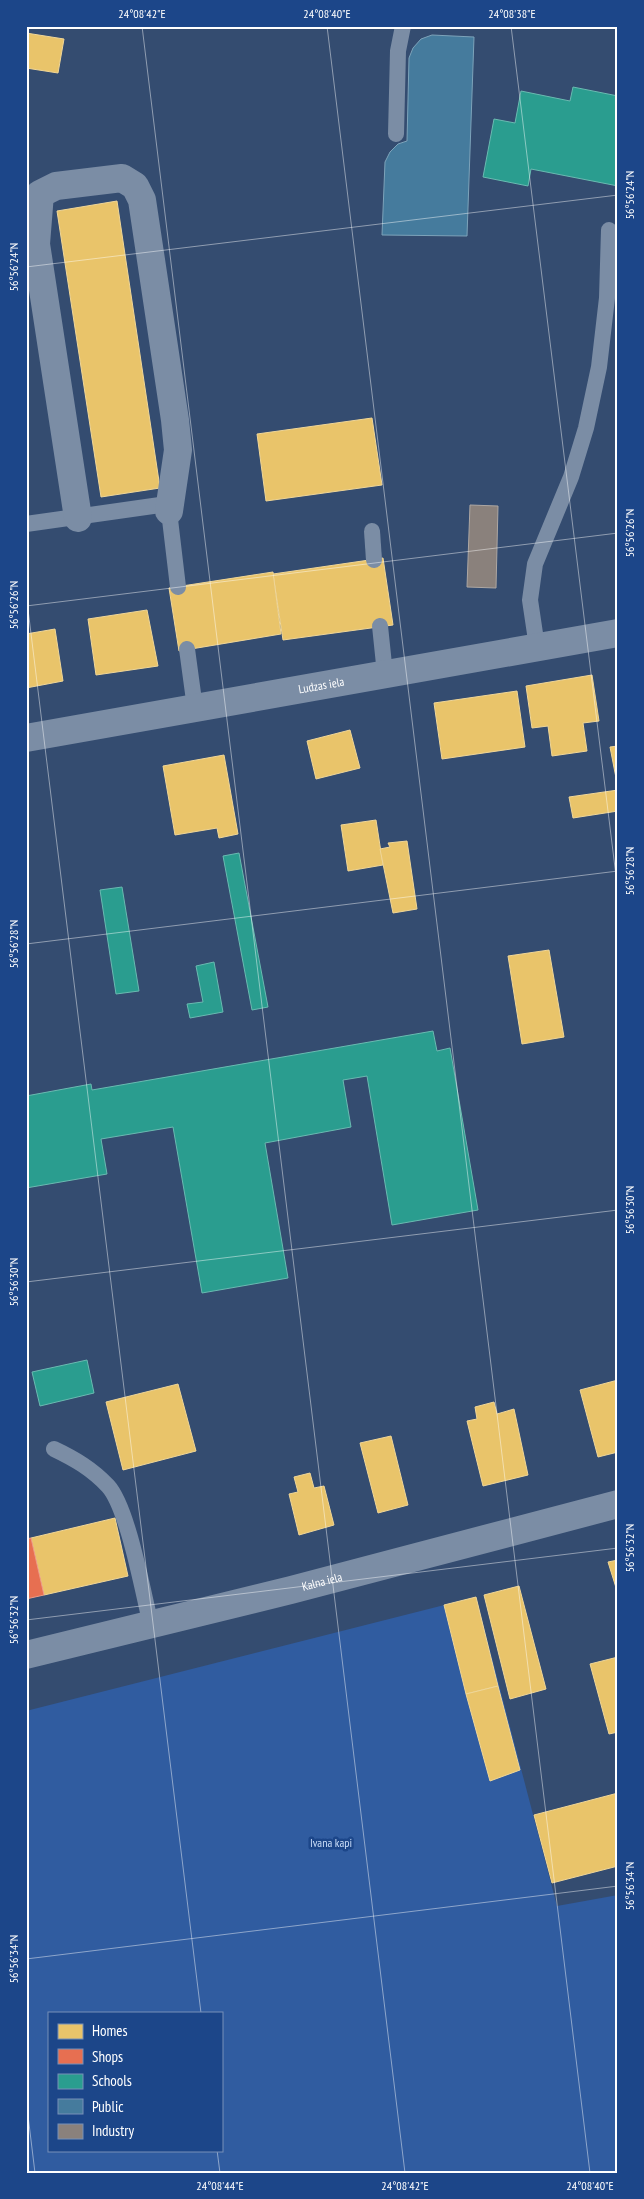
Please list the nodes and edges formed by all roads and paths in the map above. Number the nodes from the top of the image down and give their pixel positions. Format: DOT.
graph roads {
  1 [pos="403,26"];
  2 [pos="396,134"];
  3 [pos="609,230"];
  4 [pos="169,511"];
  5 [pos="78,518"];
  6 [pos="26,524"];
  7 [pos="372,531"];
  8 [pos="374,560"];
  9 [pos="178,587"];
  10 [pos="380,626"];
  11 [pos="618,633"];
  12 [pos="537,647"];
  13 [pos="187,650"];
  14 [pos="385,674"];
  15 [pos="195,708"];
  16 [pos="26,738"];
  17 [pos="54,1449"];
  18 [pos="618,1504"];
  19 [pos="150,1625"];
  20 [pos="26,1655"];
  1 -- 2 [label="lane"];
  3 -- 12 [label="lane"];
  4 -- 5 [label="lane"];
  4 -- 5 [label="street"];
  4 -- 9 [label="lane"];
  5 -- 6 [label="lane"];
  7 -- 8 [label="lane"];
  10 -- 14 [label="lane"];
  11 -- 12 [label="street, Ludzas iela"];
  12 -- 14 [label="street, Ludzas iela"];
  13 -- 15 [label="lane"];
  14 -- 15 [label="street, Ludzas iela"];
  15 -- 16 [label="street, Ludzas iela"];
  17 -- 19 [label="lane"];
  18 -- 19 [label="street, Kalna iela"];
  19 -- 20 [label="street, Kalna iela"];
}
